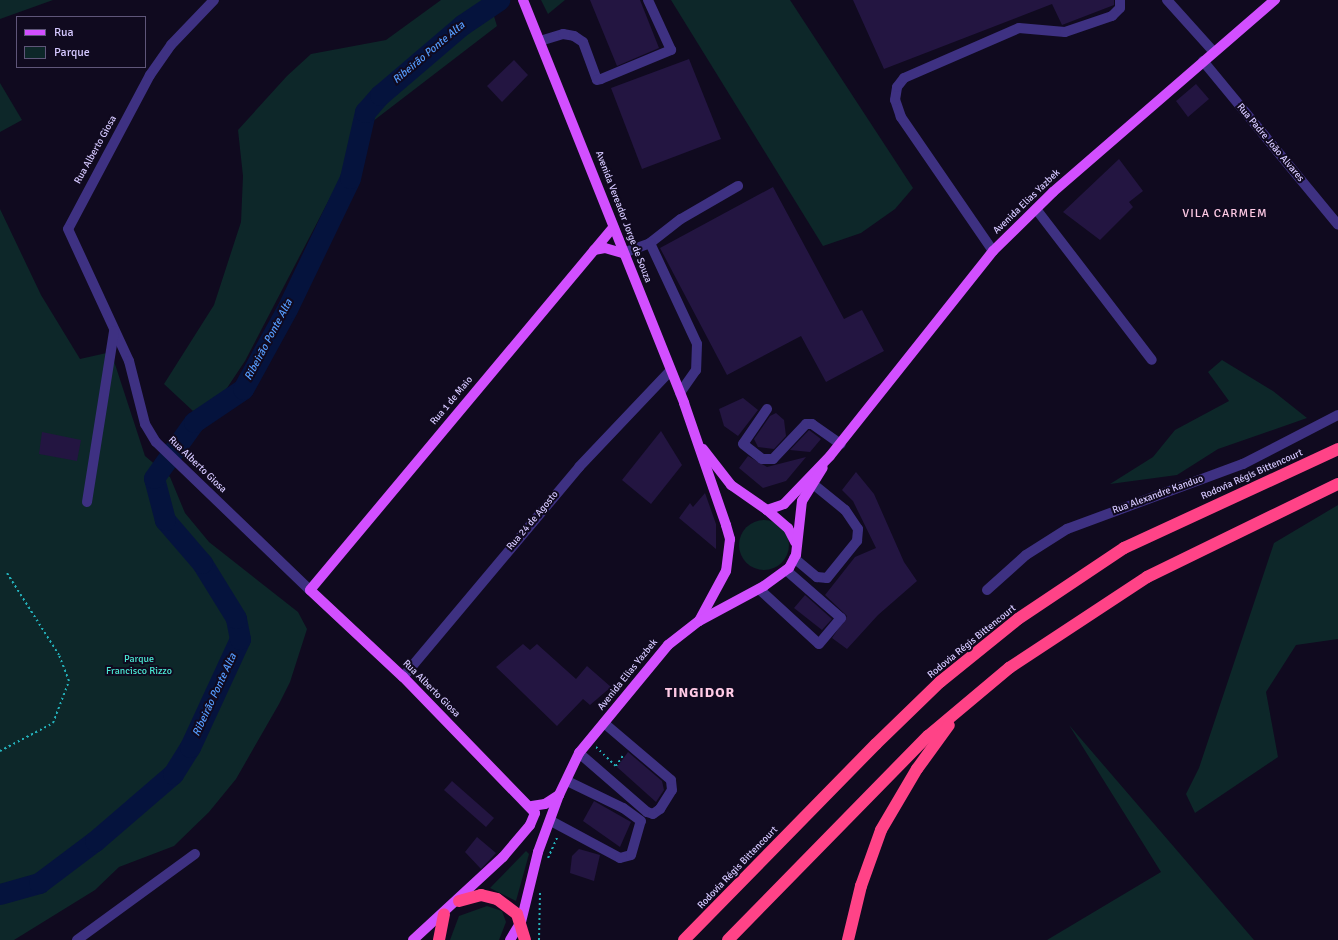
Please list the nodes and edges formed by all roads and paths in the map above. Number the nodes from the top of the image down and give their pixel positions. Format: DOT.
graph roads {
  1 [pos="214,0"];
  2 [pos="523,0"];
  3 [pos="648,0"];
  4 [pos="1120,0"];
  5 [pos="1167,0"];
  6 [pos="1275,0"];
  7 [pos="540,41"];
  8 [pos="1213,51"];
  9 [pos="1203,61"];
  10 [pos="738,186"];
  11 [pos="1036,209"];
  12 [pos="1338,226"];
  13 [pos="613,227"];
  14 [pos="650,243"];
  15 [pos="594,250"];
  16 [pos="993,251"];
  17 [pos="623,253"];
  18 [pos="114,331"];
  19 [pos="1152,360"];
  20 [pos="670,371"];
  21 [pos="680,393"];
  22 [pos="767,409"];
  23 [pos="1338,416"];
  24 [pos="698,442"];
  25 [pos="840,444"];
  26 [pos="1338,449"];
  27 [pos="830,456"];
  28 [pos="813,484"];
  29 [pos="1338,484"];
  30 [pos="87,502"];
  31 [pos="767,510"];
  32 [pos="795,542"];
  33 [pos="794,558"];
  34 [pos="786,570"];
  35 [pos="7,573"];
  36 [pos="759,589"];
  37 [pos="310,590"];
  38 [pos="987,590"];
  39 [pos="699,621"];
  40 [pos="403,677"];
  41 [pos="972,697"];
  42 [pos="604,723"];
  43 [pos="589,741"];
  44 [pos="629,747"];
  45 [pos="0,751"];
  46 [pos="579,753"];
  47 [pos="567,781"];
  48 [pos="559,795"];
  49 [pos="532,806"];
  50 [pos="552,821"];
  51 [pos="562,826"];
  52 [pos="195,854"];
  53 [pos="546,862"];
  54 [pos="541,886"];
  55 [pos="458,901"];
  56 [pos="444,914"];
  57 [pos="521,922"];
  58 [pos="77,940"];
  59 [pos="413,940"];
  60 [pos="439,940"];
  61 [pos="510,940"];
  62 [pos="525,940"];
  63 [pos="539,940"];
  64 [pos="684,940"];
  65 [pos="728,940"];
  66 [pos="848,940"];
  1 -- 18 [label="street, Rua Alberto Giosa"];
  2 -- 7 [label="main road, Avenida Vereador Jorge de Souza"];
  3 -- 7 [label="street"];
  4 -- 16 [label="street"];
  5 -- 8 [label="street"];
  6 -- 8 [label="main road, Avenida Elias Yazbek"];
  7 -- 13 [label="main road, Avenida Vereador Jorge de Souza"];
  8 -- 9 [label="main road, Avenida Elias Yazbek"];
  9 -- 11 [label="main road, Avenida Elias Yazbek"];
  9 -- 12 [label="street, Rua Padre João Alvares"];
  10 -- 14 [label="street"];
  11 -- 16 [label="main road, Avenida Elias Yazbek"];
  11 -- 19 [label="street"];
  13 -- 15 [label="main road, Rua 1 de Maio"];
  13 -- 17 [label="main road, Avenida Vereador Jorge de Souza"];
  14 -- 17 [label="street"];
  14 -- 21 [label="street"];
  15 -- 17 [label="main road"];
  15 -- 37 [label="main road, Rua 1 de Maio"];
  16 -- 25 [label="main road, Avenida Elias Yazbek"];
  17 -- 20 [label="main road, Avenida Vereador Jorge de Souza"];
  18 -- 30 [label="street"];
  18 -- 37 [label="street, Rua Alberto Giosa"];
  20 -- 21 [label="main road, Avenida Vereador Jorge de Souza"];
  20 -- 40 [label="street, Rua 24 de Agosto"];
  21 -- 24 [label="main road, Avenida Vereador Jorge de Souza"];
  22 -- 25 [label="street"];
  23 -- 38 [label="street, Rua Alexandre Kanduo"];
  24 -- 31 [label="main road, Avenida Vereador Jorge de Souza"];
  24 -- 39 [label="main road, Avenida Vereador Jorge de Souza"];
  25 -- 27 [label="main road, Avenida Elias Yazbek"];
  26 -- 64 [label="highway, Rodovia Régis Bittencourt"];
  27 -- 28 [label="main road, Avenida Elias Yazbek"];
  27 -- 31 [label="main road, Avenida Elias Yazbek"];
  28 -- 32 [label="main road, Avenida Elias Yazbek"];
  28 -- 33 [label="street"];
  29 -- 41 [label="highway"];
  31 -- 32 [label="main road, Avenida Vereador Jorge de Souza"];
  32 -- 33 [label="main road, Avenida Elias Yazbek"];
  33 -- 34 [label="main road, Avenida Elias Yazbek"];
  34 -- 36 [label="main road, Avenida Elias Yazbek"];
  34 -- 36 [label="street"];
  35 -- 45 [label="path"];
  36 -- 39 [label="main road, Avenida Elias Yazbek"];
  37 -- 40 [label="main road, Rua Alberto Giosa"];
  39 -- 42 [label="main road, Avenida Elias Yazbek"];
  40 -- 49 [label="main road, Rua Alberto Giosa"];
  41 -- 65 [label="highway"];
  41 -- 66 [label="highway"];
  42 -- 43 [label="main road, Avenida Elias Yazbek"];
  42 -- 44 [label="street"];
  43 -- 44 [label="path"];
  43 -- 46 [label="main road, Avenida Elias Yazbek"];
  44 -- 46 [label="street"];
  46 -- 47 [label="main road, Avenida Elias Yazbek"];
  47 -- 48 [label="main road, Avenida Elias Yazbek"];
  47 -- 51 [label="street"];
  48 -- 49 [label="main road"];
  48 -- 50 [label="main road, Avenida Elias Yazbek"];
  49 -- 55 [label="main road"];
  50 -- 51 [label="street"];
  50 -- 57 [label="main road, Avenida Elias Yazbek"];
  51 -- 53 [label="path"];
  52 -- 58 [label="street"];
  54 -- 63 [label="path"];
  55 -- 56 [label="main road"];
  55 -- 57 [label="highway"];
  56 -- 59 [label="main road"];
  56 -- 60 [label="highway"];
  57 -- 61 [label="main road, Avenida Elias Yazbek"];
  57 -- 62 [label="highway"];
}
